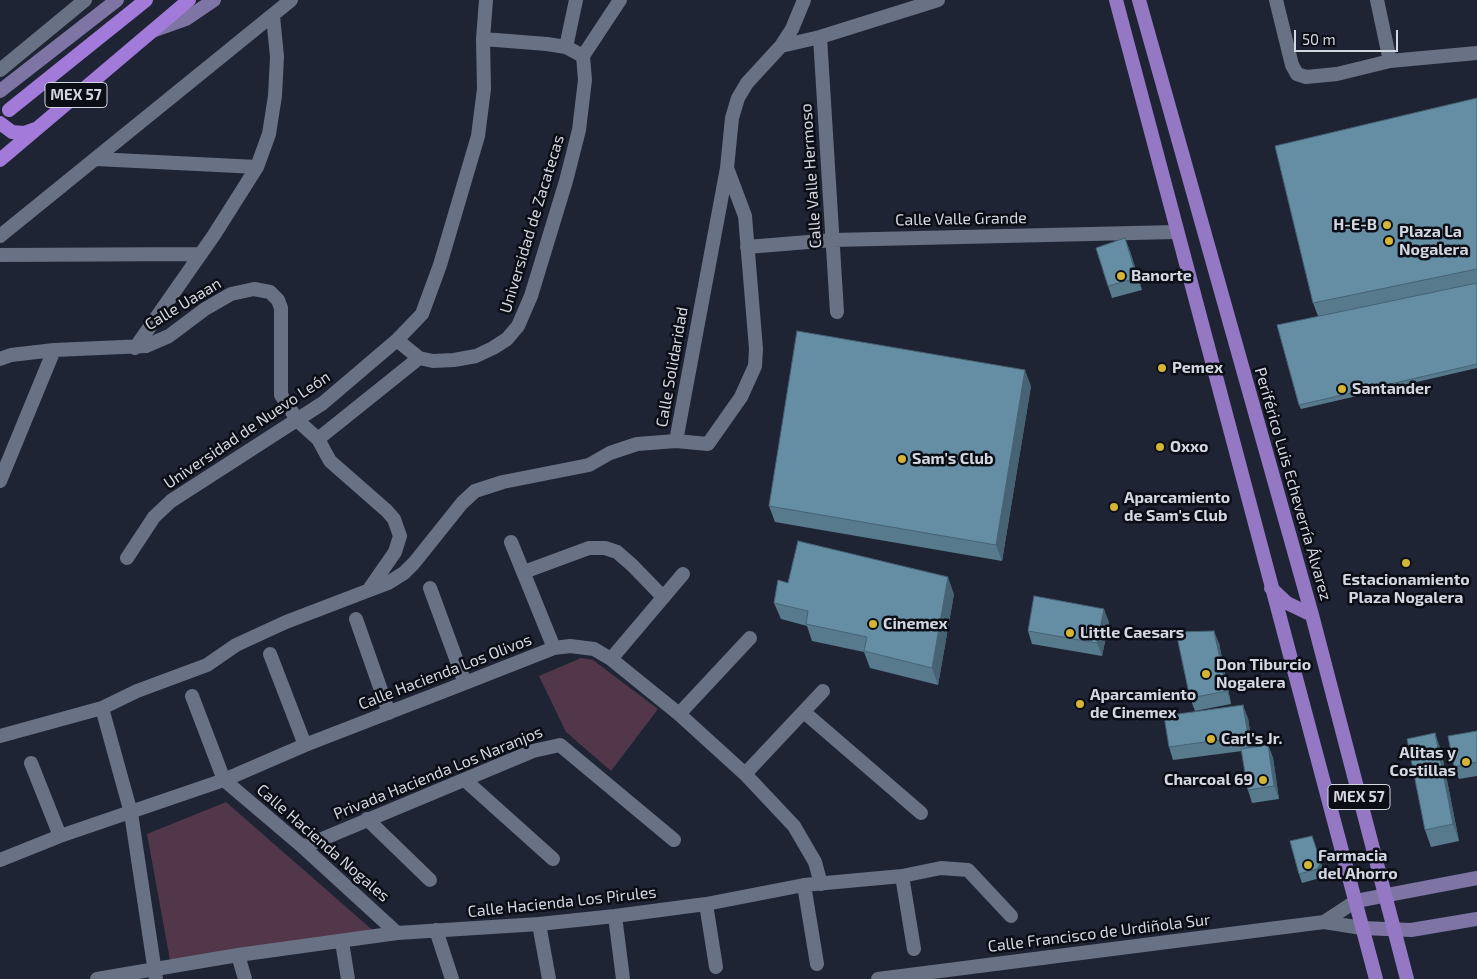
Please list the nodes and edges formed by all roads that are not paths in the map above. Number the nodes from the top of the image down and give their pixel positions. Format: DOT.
graph roads {
  1 [pos="85,0"];
  2 [pos="117,0"];
  3 [pos="146,0"];
  4 [pos="189,0"];
  5 [pos="214,0"];
  6 [pos="486,0"];
  7 [pos="576,0"];
  8 [pos="620,0"];
  9 [pos="804,0"];
  10 [pos="938,0"];
  11 [pos="1116,0"];
  12 [pos="1139,0"];
  13 [pos="1276,0"];
  14 [pos="1377,0"];
  15 [pos="289,2"];
  16 [pos="924,2"];
  17 [pos="273,16"];
  18 [pos="152,31"];
  19 [pos="820,37"];
  20 [pos="483,39"];
  21 [pos="781,46"];
  22 [pos="566,47"];
  23 [pos="1477,53"];
  24 [pos="583,56"];
  25 [pos="1390,62"];
  26 [pos="0,70"];
  27 [pos="0,91"];
  28 [pos="9,110"];
  29 [pos="0,123"];
  30 [pos="36,129"];
  31 [pos="7,151"];
  32 [pos="96,159"];
  33 [pos="0,160"];
  34 [pos="257,167"];
  35 [pos="727,168"];
  36 [pos="1176,232"];
  37 [pos="0,236"];
  38 [pos="833,240"];
  39 [pos="747,247"];
  40 [pos="0,254"];
  41 [pos="201,254"];
  42 [pos="837,312"];
  43 [pos="397,340"];
  44 [pos="135,348"];
  45 [pos="54,350"];
  46 [pos="419,358"];
  47 [pos="0,359"];
  48 [pos="298,421"];
  49 [pos="318,439"];
  50 [pos="676,441"];
  51 [pos="0,481"];
  52 [pos="511,542"];
  53 [pos="127,558"];
  54 [pos="524,572"];
  55 [pos="683,574"];
  56 [pos="370,588"];
  57 [pos="430,588"];
  58 [pos="1271,588"];
  59 [pos="663,597"];
  60 [pos="1312,615"];
  61 [pos="356,619"];
  62 [pos="750,638"];
  63 [pos="554,648"];
  64 [pos="270,654"];
  65 [pos="611,659"];
  66 [pos="465,683"];
  67 [pos="823,691"];
  68 [pos="192,696"];
  69 [pos="102,708"];
  70 [pos="804,712"];
  71 [pos="389,713"];
  72 [pos="679,714"];
  73 [pos="0,736"];
  74 [pos="305,745"];
  75 [pos="31,763"];
  76 [pos="745,774"];
  77 [pos="224,780"];
  78 [pos="466,781"];
  79 [pos="921,812"];
  80 [pos="131,813"];
  81 [pos="367,819"];
  82 [pos="60,836"];
  83 [pos="674,840"];
  84 [pos="304,847"];
  85 [pos="553,859"];
  86 [pos="0,860"];
  87 [pos="902,876"];
  88 [pos="1477,878"];
  89 [pos="430,880"];
  90 [pos="821,884"];
  91 [pos="804,885"];
  92 [pos="1385,896"];
  93 [pos="1356,901"];
  94 [pos="706,904"];
  95 [pos="615,916"];
  96 [pos="1011,916"];
  97 [pos="1477,920"];
  98 [pos="1324,922"];
  99 [pos="539,924"];
  100 [pos="1362,928"];
  101 [pos="436,930"];
  102 [pos="1395,931"];
  103 [pos="397,932"];
  104 [pos="342,942"];
  105 [pos="914,949"];
  106 [pos="238,955"];
  107 [pos="817,964"];
  108 [pos="716,968"];
  109 [pos="156,974"];
  110 [pos="97,979"];
  111 [pos="245,979"];
  112 [pos="348,979"];
  113 [pos="452,979"];
  114 [pos="549,979"];
  115 [pos="624,979"];
  116 [pos="878,979"];
  117 [pos="1376,979"];
  118 [pos="1407,979"];
  1 -- 26 [label="street"];
  2 -- 27 [label="main road"];
  3 -- 28 [label="highway, MEX 57"];
  4 -- 18 [label="highway, MEX 57"];
  5 -- 18 [label="main road"];
  6 -- 20 [label="street, Universidad de Nuevo León"];
  7 -- 22 [label="street"];
  8 -- 24 [label="street"];
  9 -- 21 [label="street"];
  10 -- 16 [label="street"];
  11 -- 36 [label="main road, MEX 57"];
  12 -- 60 [label="main road, Periférico Luis Echeverría Álvarez / MEX 57"];
  13 -- 25 [label="street"];
  14 -- 25 [label="street"];
  15 -- 17 [label="street"];
  16 -- 19 [label="street"];
  17 -- 32 [label="street"];
  17 -- 34 [label="street"];
  18 -- 30 [label="highway, MEX 57"];
  19 -- 21 [label="street"];
  19 -- 38 [label="street, Calle Valle Hermoso"];
  20 -- 22 [label="street"];
  20 -- 43 [label="street, Universidad de Nuevo León"];
  21 -- 35 [label="street, Calle Solidaridad"];
  22 -- 24 [label="street"];
  23 -- 25 [label="street"];
  24 -- 46 [label="street, Universidad de Zacatecas"];
  29 -- 30 [label="highway"];
  30 -- 31 [label="highway, MEX 57"];
  31 -- 33 [label="highway, MEX 57"];
  32 -- 34 [label="street"];
  32 -- 37 [label="street"];
  34 -- 41 [label="street"];
  35 -- 39 [label="street"];
  35 -- 50 [label="street, Calle Solidaridad"];
  36 -- 38 [label="street, Calle Valle Grande"];
  36 -- 58 [label="main road, MEX 57"];
  38 -- 39 [label="street, Calle Valle Grande"];
  38 -- 42 [label="street, Calle Valle Hermoso"];
  39 -- 50 [label="street"];
  40 -- 41 [label="street"];
  41 -- 44 [label="street"];
  43 -- 46 [label="street"];
  43 -- 48 [label="street, Universidad de Nuevo León"];
  44 -- 45 [label="street, Calle Uaaan"];
  44 -- 48 [label="street, Calle Uaaan"];
  45 -- 47 [label="street, Calle Uaaan"];
  45 -- 51 [label="street"];
  46 -- 49 [label="street"];
  48 -- 49 [label="street, Calle Uaaan"];
  48 -- 53 [label="street, Universidad de Nuevo León"];
  49 -- 56 [label="street, Calle Uaaan"];
  50 -- 56 [label="street, Calle Solidaridad"];
  52 -- 54 [label="street"];
  54 -- 59 [label="street"];
  54 -- 63 [label="street"];
  55 -- 59 [label="street"];
  56 -- 69 [label="street, Calle Solidaridad"];
  57 -- 66 [label="street"];
  58 -- 60 [label="main road"];
  58 -- 93 [label="main road, MEX 57"];
  59 -- 65 [label="street"];
  60 -- 92 [label="main road, Periférico Luis Echeverría Álvarez / MEX 57"];
  61 -- 71 [label="street"];
  62 -- 72 [label="street"];
  63 -- 65 [label="street, Calle Hacienda Los Olivos"];
  63 -- 66 [label="street, Calle Hacienda Los Olivos"];
  64 -- 74 [label="street"];
  65 -- 72 [label="street, Calle Hacienda Los Olivos"];
  66 -- 71 [label="street, Calle Hacienda Los Olivos"];
  67 -- 70 [label="street"];
  68 -- 77 [label="street"];
  69 -- 73 [label="street, Calle Solidaridad"];
  69 -- 80 [label="street"];
  70 -- 76 [label="street"];
  70 -- 79 [label="street"];
  71 -- 74 [label="street, Calle Hacienda Los Olivos"];
  72 -- 76 [label="street, Calle Hacienda Los Olivos"];
  74 -- 77 [label="street, Calle Hacienda Los Olivos"];
  75 -- 82 [label="street"];
  76 -- 90 [label="street, Calle Hacienda Los Olivos"];
  77 -- 80 [label="street, Calle Hacienda Los Olivos"];
  77 -- 84 [label="street, Calle Hacienda Nogales"];
  78 -- 81 [label="street, Privada Hacienda Los Naranjos"];
  78 -- 83 [label="street, Privada Hacienda Los Naranjos"];
  78 -- 85 [label="street"];
  80 -- 82 [label="street, Calle Hacienda Los Olivos"];
  80 -- 109 [label="street"];
  81 -- 84 [label="street, Privada Hacienda Los Naranjos"];
  81 -- 89 [label="street"];
  82 -- 86 [label="street, Calle Hacienda Los Olivos"];
  84 -- 103 [label="street, Calle Hacienda Nogales"];
  87 -- 90 [label="street, Calle Hacienda Los Pirules"];
  87 -- 96 [label="street, Calle Hacienda Los Pirules"];
  87 -- 105 [label="street"];
  88 -- 92 [label="main road"];
  90 -- 91 [label="street, Calle Hacienda Los Pirules"];
  91 -- 94 [label="street, Calle Hacienda Los Pirules"];
  91 -- 107 [label="street"];
  92 -- 93 [label="main road"];
  92 -- 102 [label="main road, Periférico Luis Echeverría Álvarez / MEX 57"];
  93 -- 98 [label="street, Calle Francisco de Urdiñola Sur"];
  93 -- 100 [label="main road, MEX 57"];
  94 -- 95 [label="street, Calle Hacienda Los Pirules"];
  94 -- 108 [label="street"];
  95 -- 99 [label="street, Calle Hacienda Los Pirules"];
  95 -- 115 [label="street"];
  97 -- 102 [label="main road"];
  98 -- 100 [label="street, Calle Francisco de Urdiñola Sur"];
  98 -- 116 [label="street, Calle Francisco de Urdiñola Sur"];
  99 -- 101 [label="street, Calle Hacienda Los Pirules"];
  99 -- 114 [label="street"];
  100 -- 102 [label="main road"];
  100 -- 117 [label="main road, MEX 57"];
  101 -- 103 [label="street, Calle Hacienda Los Pirules"];
  101 -- 113 [label="street"];
  102 -- 118 [label="main road, Periférico Luis Echeverría Álvarez / MEX 57"];
  103 -- 104 [label="street, Calle Hacienda Los Pirules"];
  104 -- 106 [label="street, Calle Hacienda Los Pirules"];
  104 -- 112 [label="street"];
  106 -- 109 [label="street, Calle Hacienda Los Pirules"];
  106 -- 111 [label="street"];
  109 -- 110 [label="street, Calle Hacienda Los Pirules"];
}
